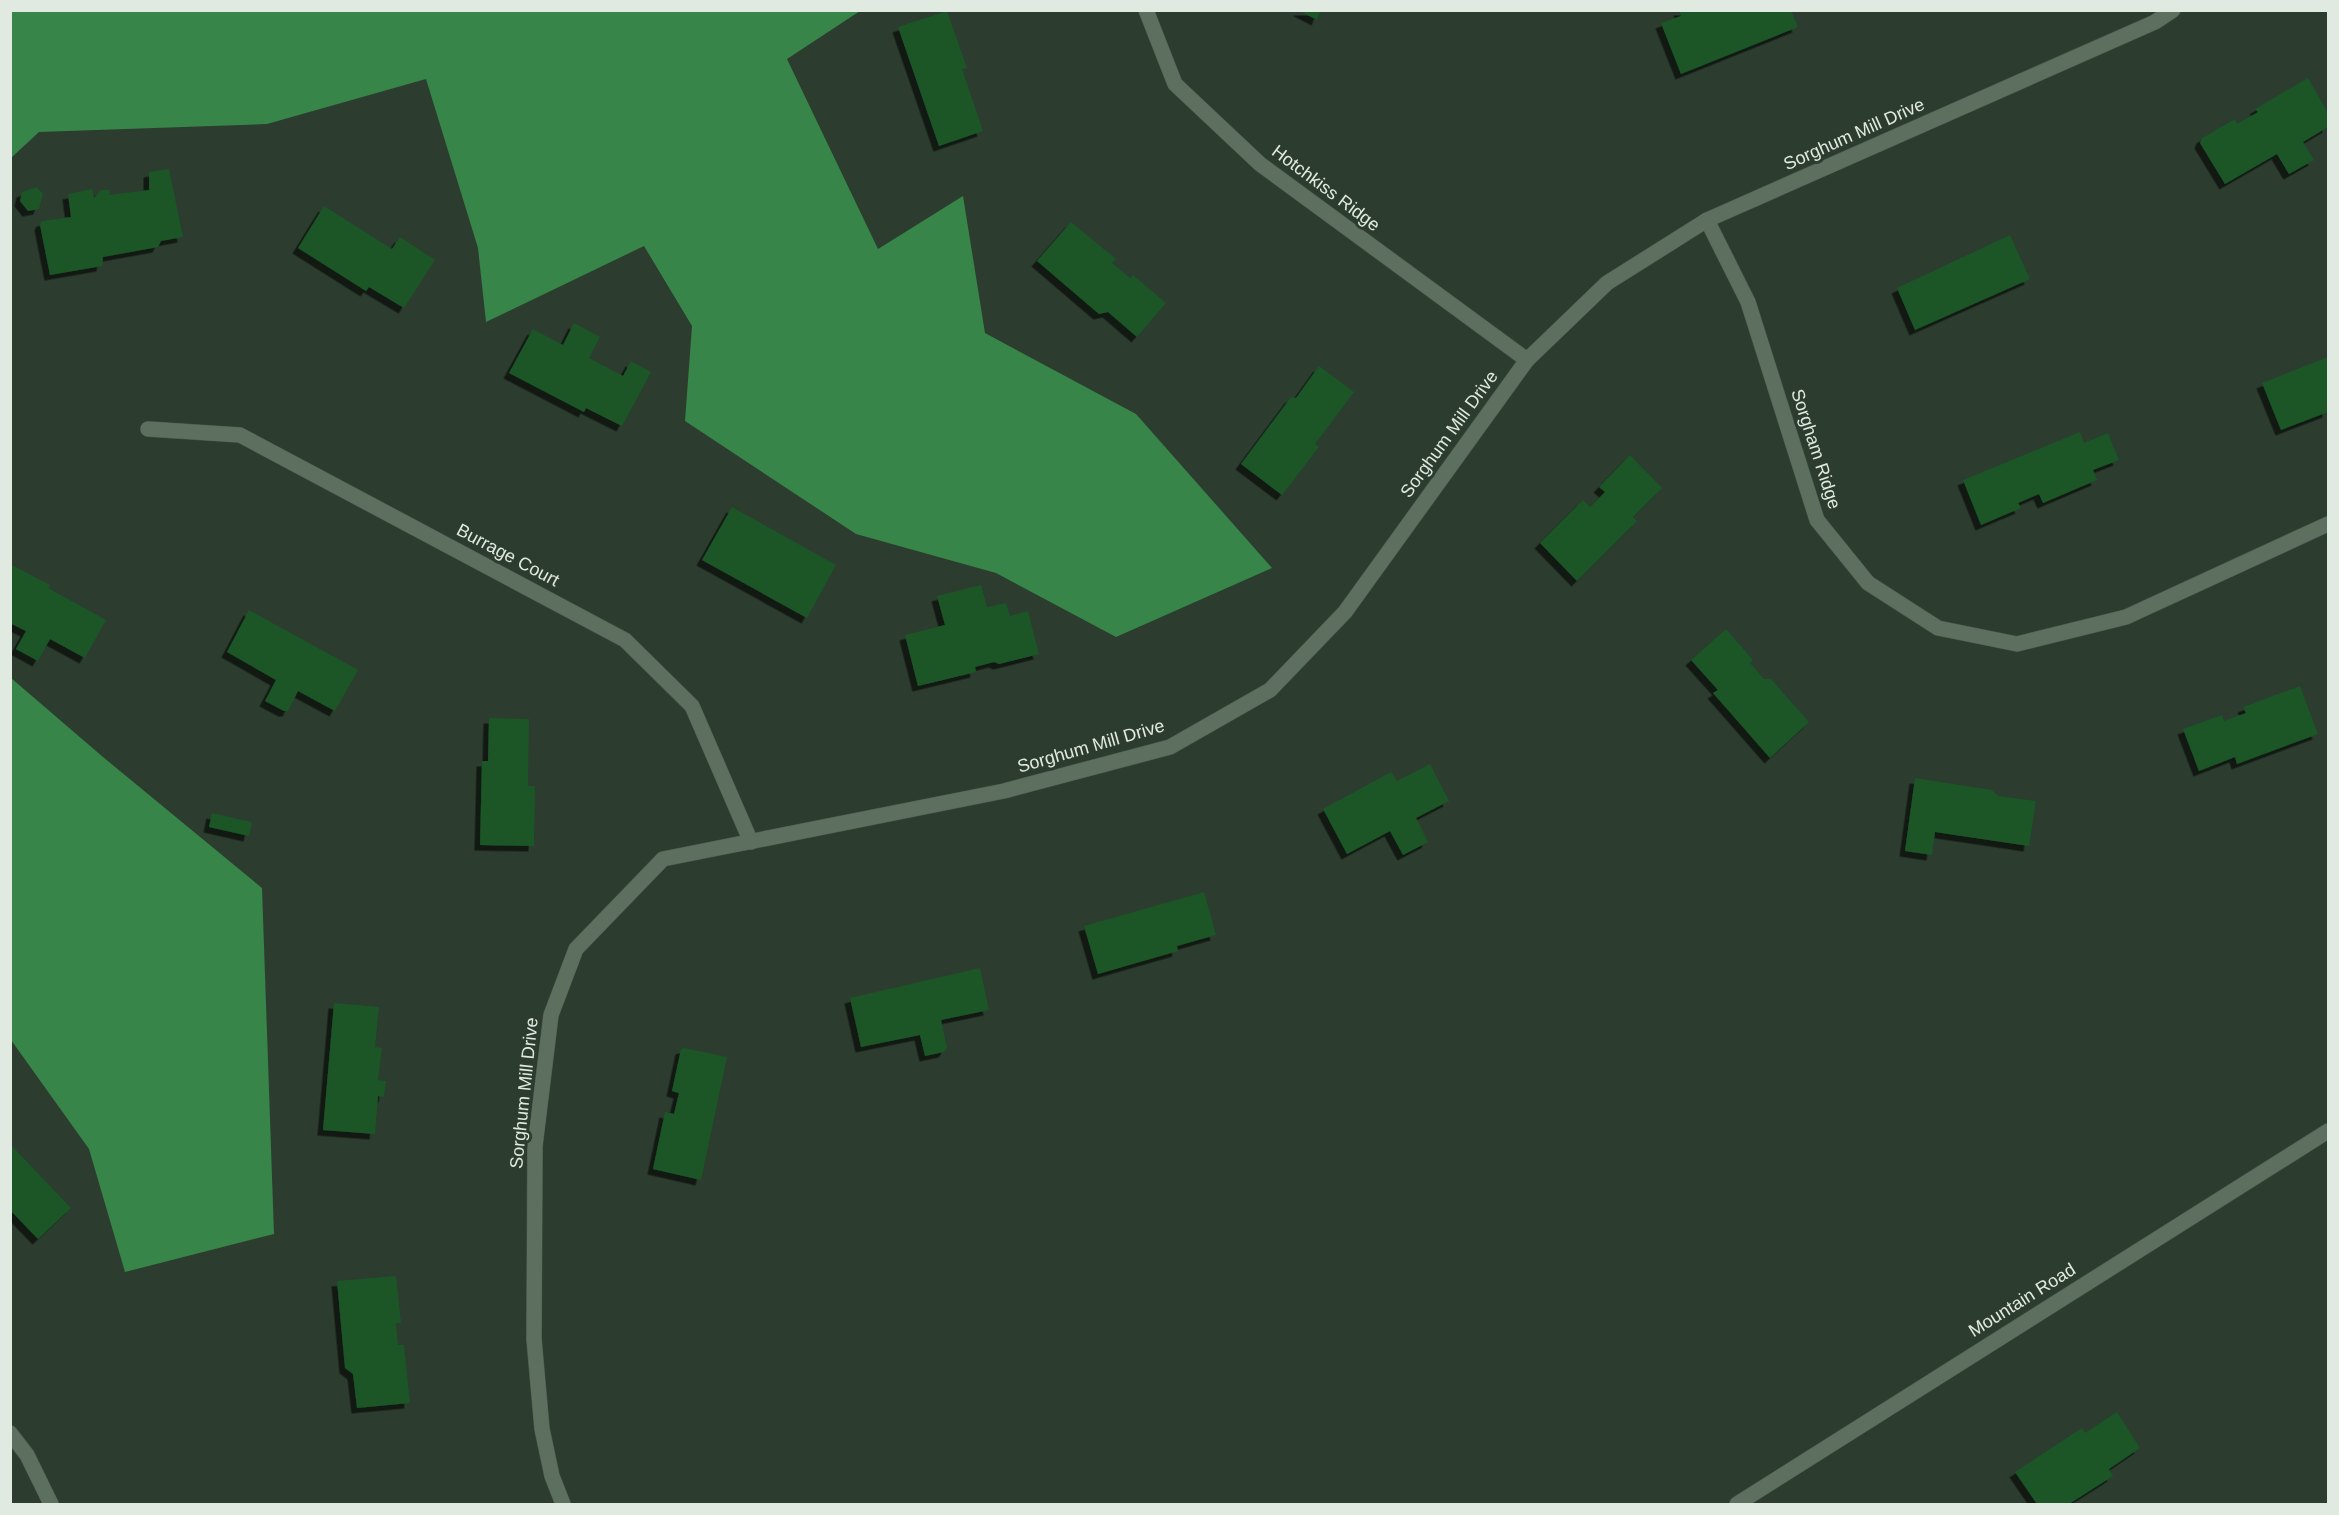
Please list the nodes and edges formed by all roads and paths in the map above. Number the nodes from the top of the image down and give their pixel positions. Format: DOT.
graph roads {
  1 [pos="1146,10"];
  2 [pos="2173,10"];
  3 [pos="1707,220"];
  4 [pos="1527,360"];
  5 [pos="148,429"];
  6 [pos="2328,524"];
  7 [pos="751,842"];
  8 [pos="2328,1131"];
  9 [pos="10,1433"];
  10 [pos="51,1504"];
  11 [pos="563,1504"];
  12 [pos="1737,1504"];
  1 -- 4 [label="street, Hotchkiss Ridge"];
  2 -- 3 [label="street, Sorghum Mill Drive"];
  3 -- 4 [label="street, Sorghum Mill Drive"];
  3 -- 6 [label="street, Sorgham Ridge"];
  4 -- 7 [label="street, Sorghum Mill Drive"];
  5 -- 7 [label="street, Burrage Court"];
  7 -- 11 [label="street, Sorghum Mill Drive"];
  8 -- 12 [label="street, Mountain Road"];
  9 -- 10 [label="street"];
}
